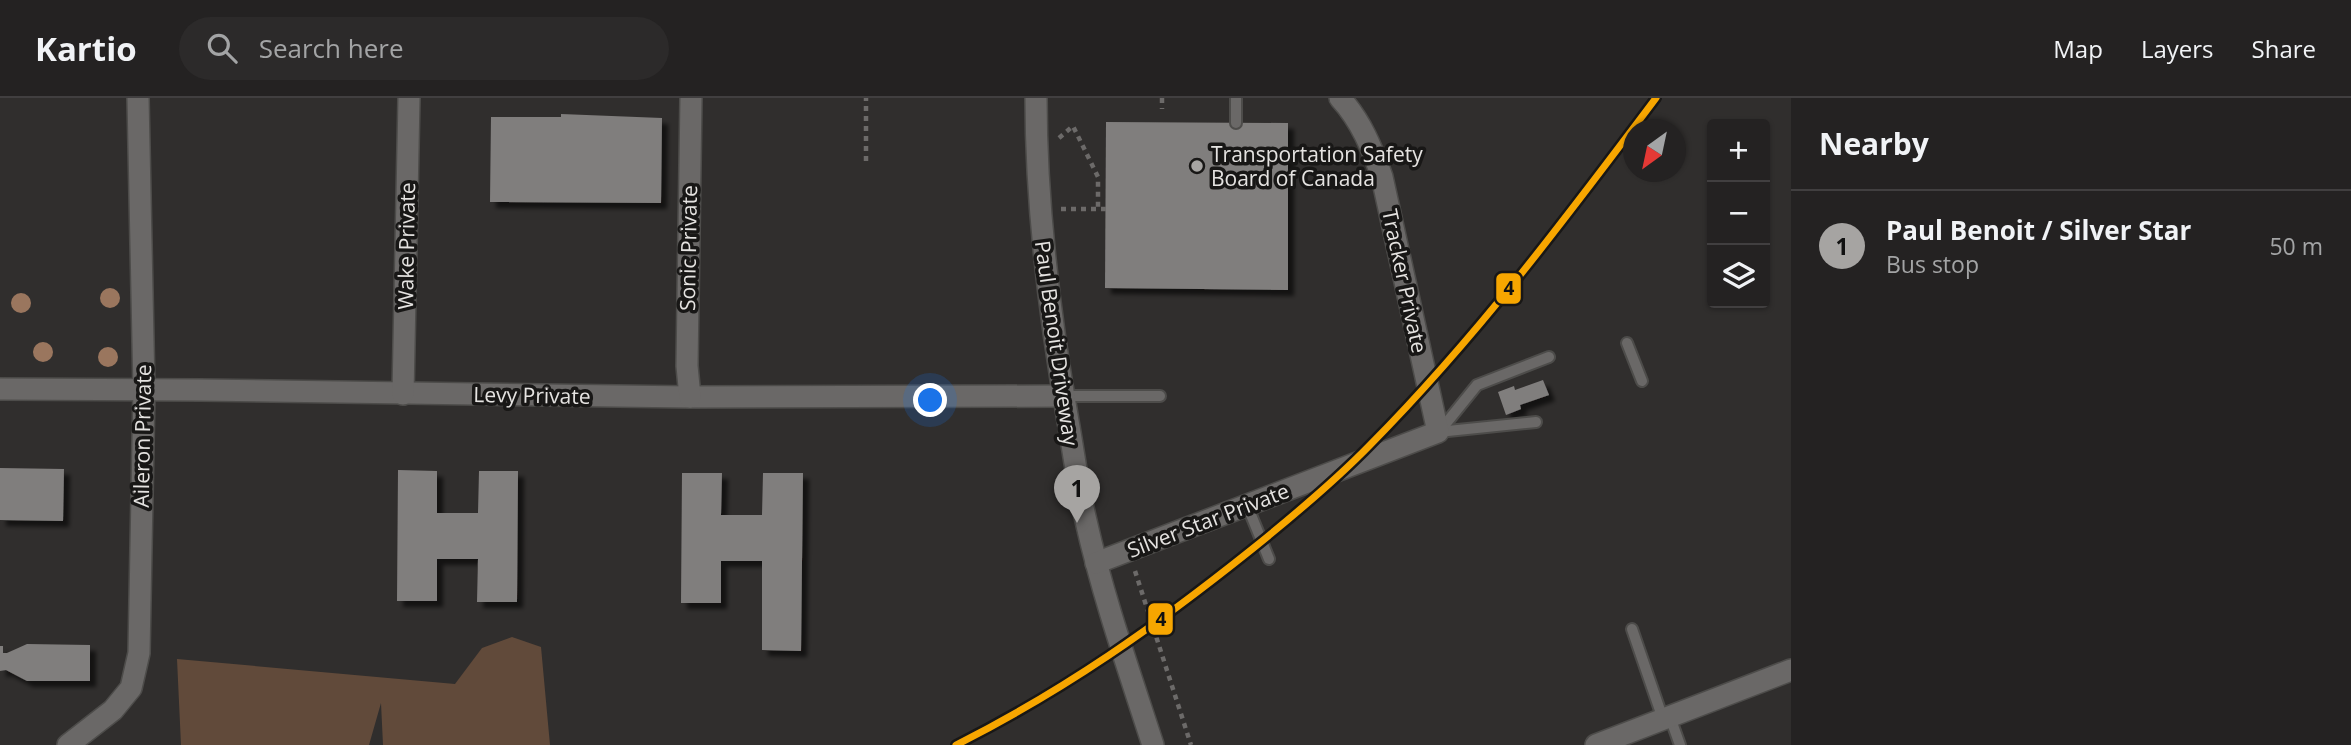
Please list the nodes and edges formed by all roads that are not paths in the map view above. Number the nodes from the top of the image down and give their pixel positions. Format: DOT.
graph roads {
  1 [pos="138,98"];
  2 [pos="410,98"];
  3 [pos="691,98"];
  4 [pos="1036,98"];
  5 [pos="1236,98"];
  6 [pos="1340,98"];
  7 [pos="1236,123"];
  8 [pos="1627,343"];
  9 [pos="1549,358"];
  10 [pos="1642,381"];
  11 [pos="0,389"];
  12 [pos="144,390"];
  13 [pos="403,394"];
  14 [pos="1064,396"];
  15 [pos="1160,396"];
  16 [pos="690,397"];
  17 [pos="1536,422"];
  18 [pos="1438,432"];
  19 [pos="1247,505"];
  20 [pos="1269,559"];
  21 [pos="1096,563"];
  22 [pos="1632,629"];
  23 [pos="1791,670"];
  24 [pos="1667,718"];
  25 [pos="68,745"];
  26 [pos="1153,745"];
  27 [pos="1596,745"];
  28 [pos="1680,745"];
  1 -- 12 [label="street, Aileron Private"];
  2 -- 13 [label="street, Wake Private"];
  3 -- 16 [label="street, Sonic Private"];
  4 -- 14 [label="street, Paul Benoit Driveway"];
  5 -- 7 [label="lane"];
  6 -- 18 [label="street, Tracker Private"];
  8 -- 10 [label="lane"];
  9 -- 18 [label="lane"];
  11 -- 12 [label="street, Levy Private"];
  12 -- 13 [label="street, Levy Private"];
  12 -- 25 [label="street, Aileron Private"];
  13 -- 16 [label="street, Levy Private"];
  14 -- 15 [label="lane"];
  14 -- 16 [label="street, Levy Private"];
  14 -- 21 [label="street, Paul Benoit Driveway"];
  17 -- 18 [label="lane"];
  18 -- 19 [label="street, Silver Star Private"];
  19 -- 20 [label="lane"];
  19 -- 21 [label="street, Silver Star Private"];
  21 -- 26 [label="street, Paul Benoit Driveway"];
  22 -- 24 [label="lane"];
  23 -- 24 [label="street"];
  24 -- 27 [label="street"];
  24 -- 28 [label="lane"];
}
